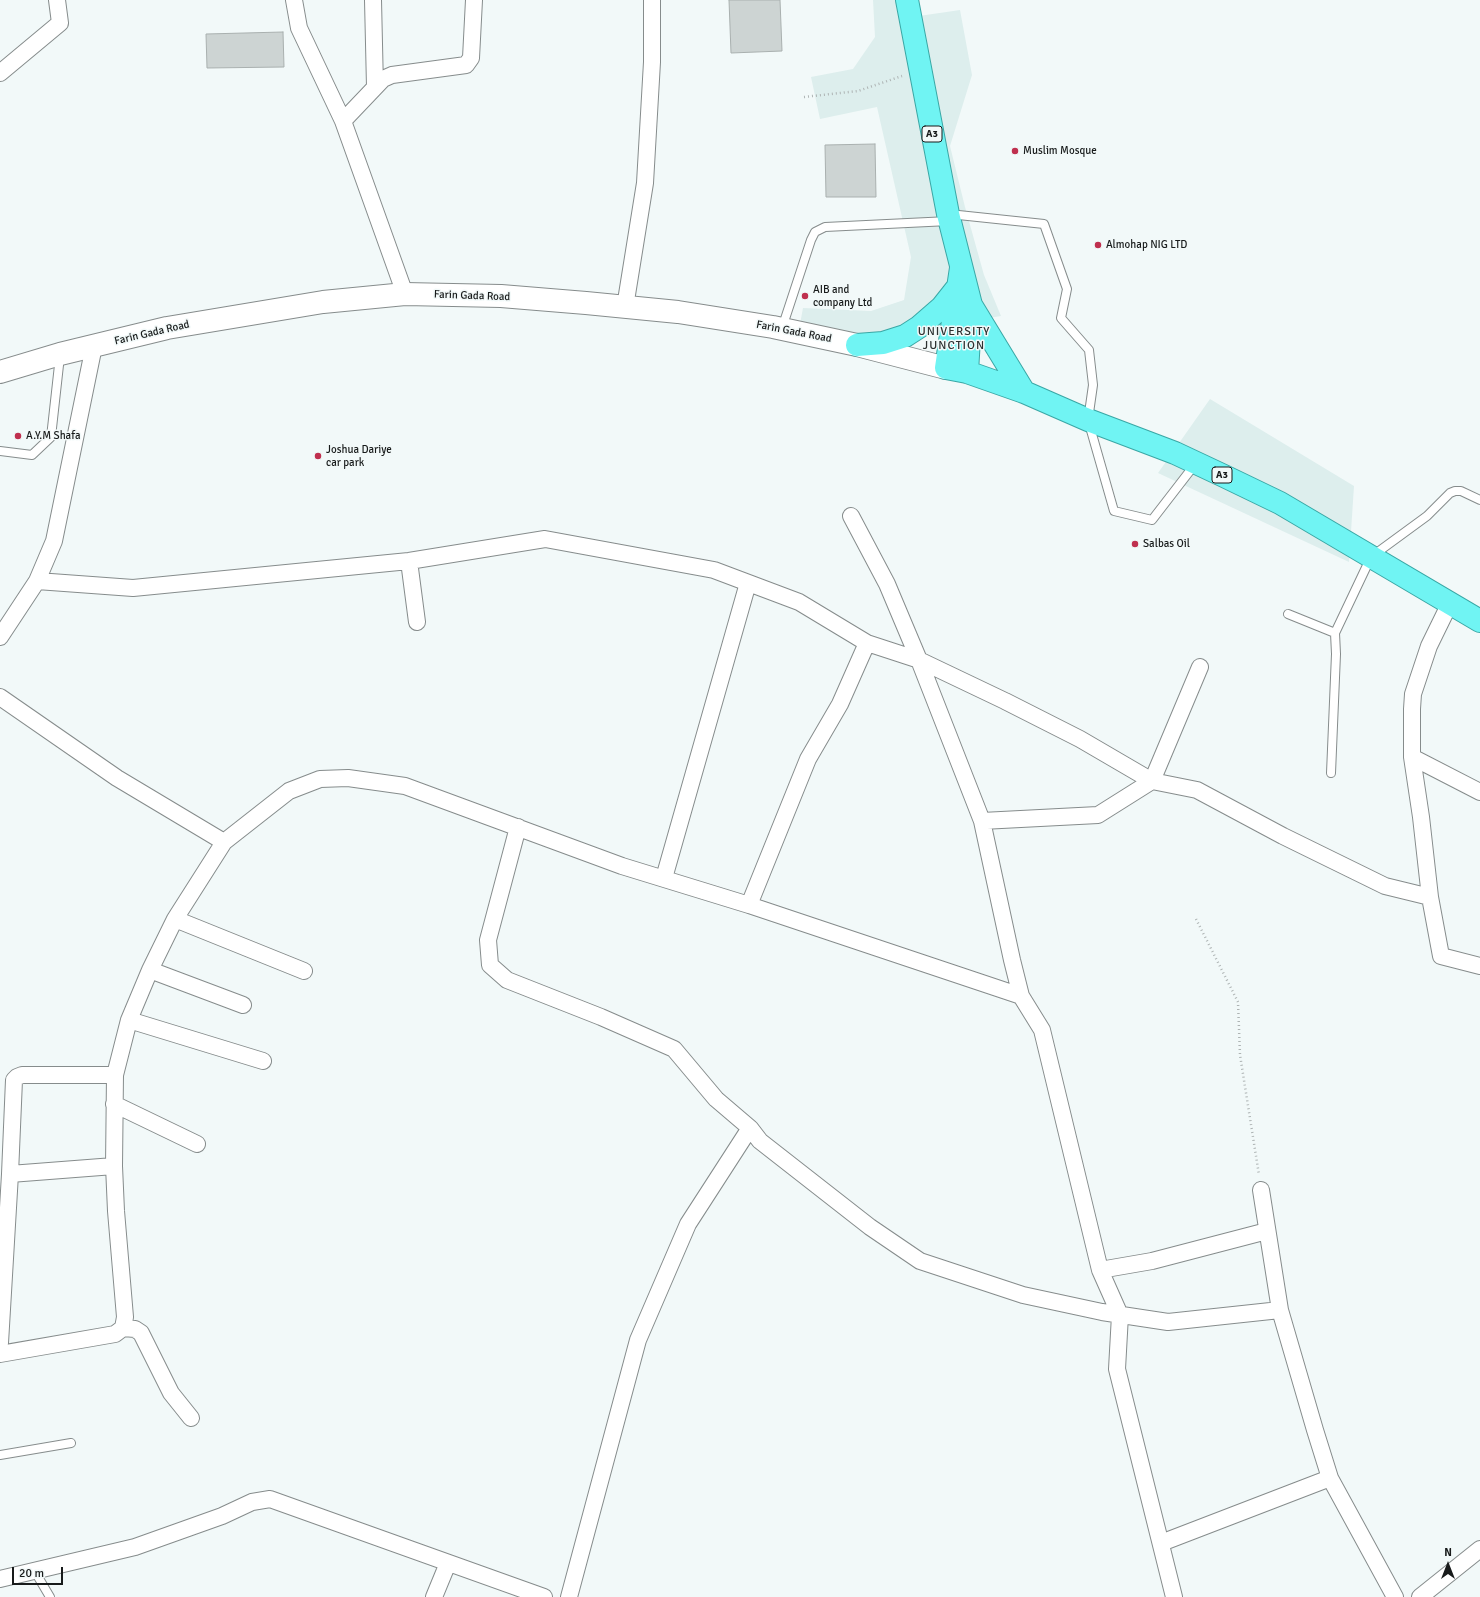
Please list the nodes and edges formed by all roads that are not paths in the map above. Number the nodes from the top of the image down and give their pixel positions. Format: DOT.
graph roads {
  1 [pos="57,0"];
  2 [pos="294,0"];
  3 [pos="373,0"];
  4 [pos="474,0"];
  5 [pos="652,0"];
  6 [pos="907,0"];
  7 [pos="0,73"];
  8 [pos="375,87"];
  9 [pos="343,121"];
  10 [pos="949,217"];
  11 [pos="959,278"];
  12 [pos="405,294"];
  13 [pos="971,304"];
  14 [pos="625,307"];
  15 [pos="782,329"];
  16 [pos="857,345"];
  17 [pos="94,346"];
  18 [pos="60,354"];
  19 [pos="946,368"];
  20 [pos="0,372"];
  21 [pos="967,372"];
  22 [pos="1024,392"];
  23 [pos="1088,420"];
  24 [pos="0,451"];
  25 [pos="1196,463"];
  26 [pos="1480,500"];
  27 [pos="851,516"];
  28 [pos="1371,557"];
  29 [pos="409,561"];
  30 [pos="37,581"];
  31 [pos="748,583"];
  32 [pos="1450,603"];
  33 [pos="1288,614"];
  34 [pos="1480,621"];
  35 [pos="417,622"];
  36 [pos="1335,633"];
  37 [pos="0,637"];
  38 [pos="867,643"];
  39 [pos="919,660"];
  40 [pos="1200,667"];
  41 [pos="0,697"];
  42 [pos="1412,757"];
  43 [pos="1331,772"];
  44 [pos="1152,781"];
  45 [pos="1480,792"];
  46 [pos="982,821"];
  47 [pos="518,827"];
  48 [pos="224,842"];
  49 [pos="664,878"];
  50 [pos="1430,897"];
  51 [pos="749,905"];
  52 [pos="175,919"];
  53 [pos="1480,966"];
  54 [pos="150,970"];
  55 [pos="304,971"];
  56 [pos="1021,996"];
  57 [pos="243,1005"];
  58 [pos="129,1020"];
  59 [pos="263,1060"];
  60 [pos="115,1076"];
  61 [pos="114,1104"];
  62 [pos="750,1128"];
  63 [pos="197,1144"];
  64 [pos="114,1166"];
  65 [pos="10,1174"];
  66 [pos="1261,1190"];
  67 [pos="1267,1231"];
  68 [pos="1100,1270"];
  69 [pos="1280,1310"];
  70 [pos="1120,1315"];
  71 [pos="123,1328"];
  72 [pos="0,1343"];
  73 [pos="0,1354"];
  74 [pos="191,1418"];
  75 [pos="70,1443"];
  76 [pos="0,1455"];
  77 [pos="1330,1478"];
  78 [pos="1161,1543"];
  79 [pos="1480,1549"];
  80 [pos="448,1563"];
  81 [pos="34,1570"];
  82 [pos="0,1579"];
  83 [pos="50,1597"];
  84 [pos="434,1597"];
  85 [pos="544,1597"];
  86 [pos="569,1597"];
  87 [pos="1174,1597"];
  88 [pos="1395,1597"];
  89 [pos="1420,1597"];
  1 -- 7 [label="street"];
  2 -- 9 [label="street"];
  3 -- 8 [label="street"];
  4 -- 8 [label="street"];
  5 -- 14 [label="street"];
  6 -- 10 [label="highway, A3"];
  8 -- 9 [label="street"];
  9 -- 12 [label="street"];
  10 -- 11 [label="highway, A3"];
  10 -- 15 [label="lane"];
  10 -- 23 [label="lane"];
  11 -- 13 [label="highway, A3"];
  11 -- 16 [label="highway"];
  11 -- 19 [label="highway, A3"];
  12 -- 14 [label="main road, Farin Gada Road"];
  12 -- 17 [label="main road, Farin Gada Road"];
  13 -- 21 [label="highway, A3"];
  13 -- 22 [label="highway, A3"];
  14 -- 15 [label="main road, Farin Gada Road"];
  15 -- 16 [label="main road, Farin Gada Road"];
  16 -- 19 [label="main road, Farin Gada Road"];
  17 -- 18 [label="main road, Farin Gada Road"];
  17 -- 30 [label="street"];
  18 -- 20 [label="main road, Farin Gada Road"];
  18 -- 24 [label="lane"];
  19 -- 21 [label="highway, A3"];
  21 -- 22 [label="highway, A3"];
  22 -- 23 [label="highway, A3"];
  23 -- 25 [label="highway, A3"];
  23 -- 25 [label="lane"];
  25 -- 28 [label="highway, A3"];
  26 -- 28 [label="lane"];
  27 -- 39 [label="street"];
  28 -- 32 [label="highway, A3"];
  28 -- 36 [label="lane"];
  29 -- 30 [label="street"];
  29 -- 31 [label="street"];
  29 -- 35 [label="street"];
  30 -- 37 [label="street"];
  31 -- 38 [label="street"];
  31 -- 49 [label="street"];
  32 -- 34 [label="highway, A3"];
  32 -- 42 [label="street"];
  33 -- 36 [label="lane"];
  36 -- 43 [label="lane"];
  38 -- 39 [label="street"];
  38 -- 51 [label="street"];
  39 -- 44 [label="street"];
  39 -- 46 [label="street"];
  40 -- 44 [label="street"];
  41 -- 48 [label="street"];
  42 -- 45 [label="street"];
  42 -- 50 [label="street"];
  44 -- 46 [label="street"];
  44 -- 50 [label="street"];
  46 -- 56 [label="street"];
  47 -- 48 [label="street"];
  47 -- 49 [label="street"];
  47 -- 62 [label="street"];
  48 -- 52 [label="street"];
  49 -- 51 [label="street"];
  50 -- 53 [label="street"];
  51 -- 56 [label="street"];
  52 -- 54 [label="street"];
  52 -- 55 [label="street"];
  54 -- 57 [label="street"];
  54 -- 58 [label="street"];
  56 -- 68 [label="street"];
  58 -- 59 [label="street"];
  58 -- 60 [label="street"];
  60 -- 61 [label="street"];
  60 -- 65 [label="street"];
  61 -- 63 [label="street"];
  61 -- 64 [label="street"];
  62 -- 70 [label="street"];
  62 -- 86 [label="street"];
  64 -- 65 [label="street"];
  64 -- 71 [label="street"];
  65 -- 72 [label="street"];
  66 -- 67 [label="street"];
  67 -- 68 [label="street"];
  67 -- 69 [label="street"];
  68 -- 70 [label="street"];
  69 -- 70 [label="street"];
  69 -- 77 [label="street"];
  70 -- 78 [label="street"];
  71 -- 73 [label="street"];
  71 -- 74 [label="street"];
  75 -- 76 [label="lane"];
  77 -- 78 [label="street"];
  77 -- 88 [label="street"];
  78 -- 87 [label="street"];
  79 -- 89 [label="street"];
  80 -- 81 [label="street"];
  80 -- 84 [label="street"];
  80 -- 85 [label="street"];
  81 -- 82 [label="street"];
  81 -- 83 [label="lane"];
}
